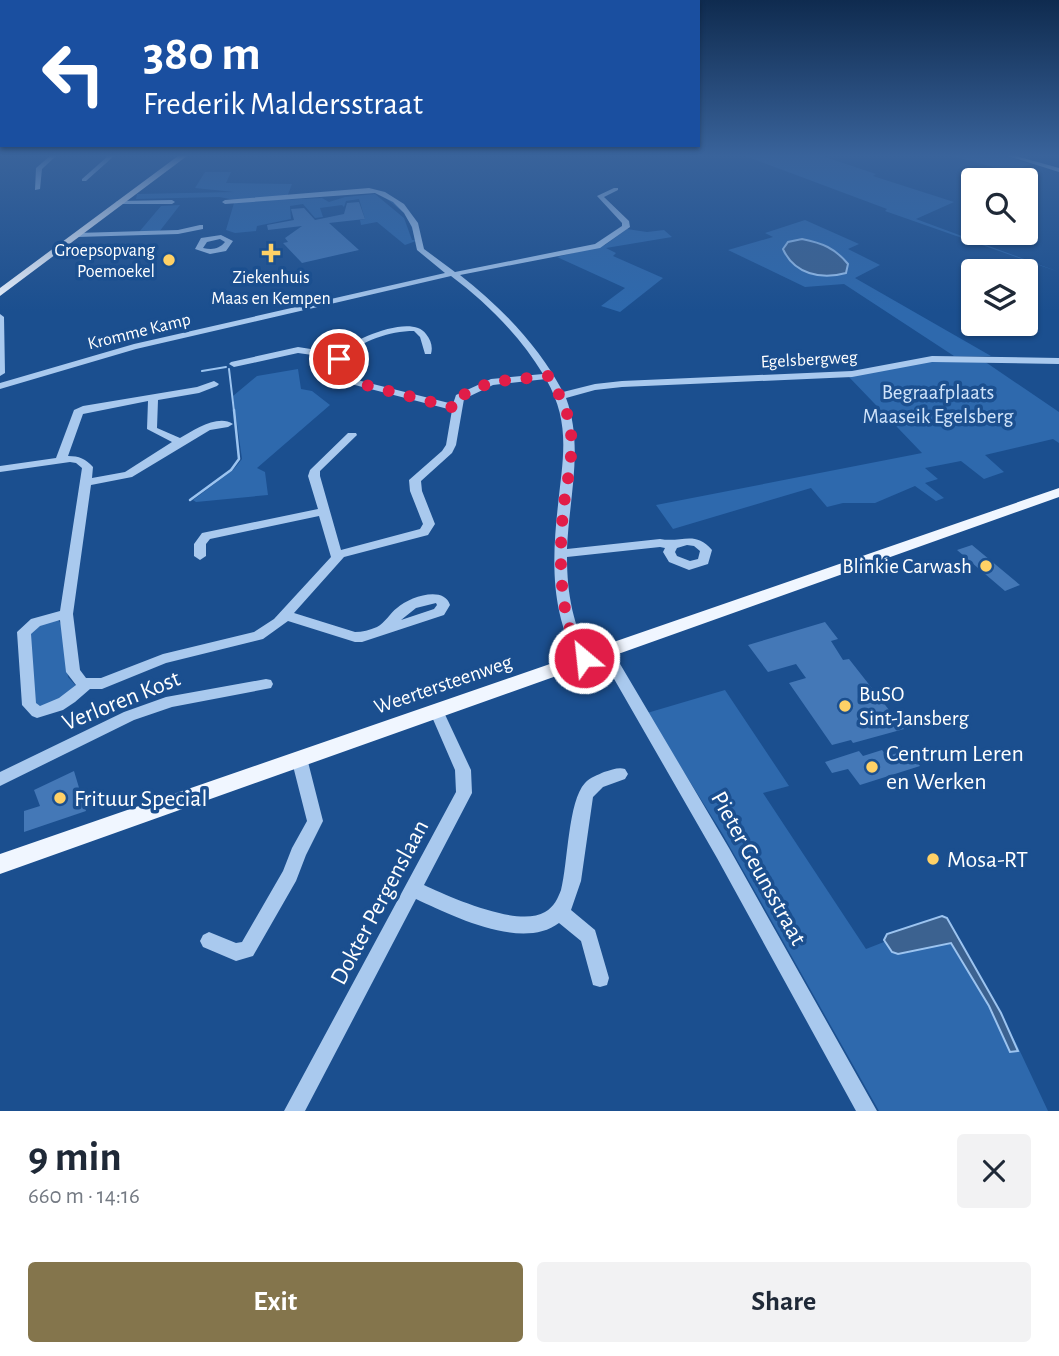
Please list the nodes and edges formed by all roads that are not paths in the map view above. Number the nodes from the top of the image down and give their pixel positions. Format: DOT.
graph roads {
  1 [pos="112,208"];
  2 [pos="399,208"];
  3 [pos="611,208"];
  4 [pos="221,225"];
  5 [pos="200,227"];
  6 [pos="77,235"];
  7 [pos="217,237"];
  8 [pos="452,275"];
  9 [pos="0,293"];
  10 [pos="0,317"];
  11 [pos="428,352"];
  12 [pos="338,356"];
  13 [pos="1059,361"];
  14 [pos="234,365"];
  15 [pos="0,373"];
  16 [pos="549,376"];
  17 [pos="214,384"];
  18 [pos="0,386"];
  19 [pos="153,397"];
  20 [pos="560,397"];
  21 [pos="455,408"];
  22 [pos="228,424"];
  23 [pos="352,435"];
  24 [pos="177,444"];
  25 [pos="61,460"];
  26 [pos="0,469"];
  27 [pos="86,483"];
  28 [pos="1059,492"];
  29 [pos="324,511"];
  30 [pos="672,545"];
  31 [pos="563,553"];
  32 [pos="200,556"];
  33 [pos="337,556"];
  34 [pos="66,614"];
  35 [pos="285,615"];
  36 [pos="385,629"];
  37 [pos="605,651"];
  38 [pos="584,658"];
  39 [pos="86,684"];
  40 [pos="266,684"];
  41 [pos="436,710"];
  42 [pos="299,758"];
  43 [pos="620,774"];
  44 [pos="0,779"];
  45 [pos="0,864"];
  46 [pos="413,890"];
  47 [pos="559,911"];
  48 [pos="208,941"];
  49 [pos="600,978"];
  50 [pos="294,1111"];
  51 [pos="867,1111"];
  1 -- 6 [label="main road"];
  2 -- 8 [label="street"];
  3 -- 8 [label="street, Kromme Kamp"];
  4 -- 7 [label="street"];
  5 -- 6 [label="street"];
  6 -- 9 [label="main road"];
  8 -- 16 [label="street"];
  8 -- 18 [label="street, Kromme Kamp"];
  10 -- 15 [label="street"];
  11 -- 12 [label="street"];
  12 -- 14 [label="street"];
  12 -- 21 [label="street"];
  13 -- 20 [label="street, Egelsbergweg"];
  16 -- 20 [label="street"];
  16 -- 21 [label="street"];
  17 -- 19 [label="street"];
  19 -- 24 [label="street"];
  19 -- 25 [label="street"];
  20 -- 31 [label="street"];
  21 -- 33 [label="street"];
  22 -- 24 [label="street"];
  23 -- 29 [label="street"];
  24 -- 27 [label="street"];
  25 -- 26 [label="street"];
  25 -- 27 [label="street"];
  27 -- 34 [label="street"];
  28 -- 37 [label="main road, Weertersteenweg"];
  29 -- 32 [label="street"];
  29 -- 33 [label="street"];
  30 -- 31 [label="street"];
  31 -- 38 [label="street"];
  33 -- 35 [label="street"];
  34 -- 39 [label="street"];
  34 -- 39 [label="street"];
  35 -- 36 [label="street"];
  35 -- 39 [label="street"];
  37 -- 38 [label="main road, Weertersteenweg"];
  37 -- 51 [label="street, Pieter Geunsstraat"];
  38 -- 41 [label="main road, Weertersteenweg"];
  40 -- 44 [label="street, Verloren Kost"];
  41 -- 42 [label="main road, Weertersteenweg"];
  41 -- 46 [label="street, Dokter Pergenslaan"];
  42 -- 45 [label="main road, Weertersteenweg"];
  42 -- 48 [label="street"];
  43 -- 47 [label="street"];
  46 -- 47 [label="street"];
  46 -- 50 [label="street, Dokter Pergenslaan"];
  47 -- 49 [label="street"];
}
